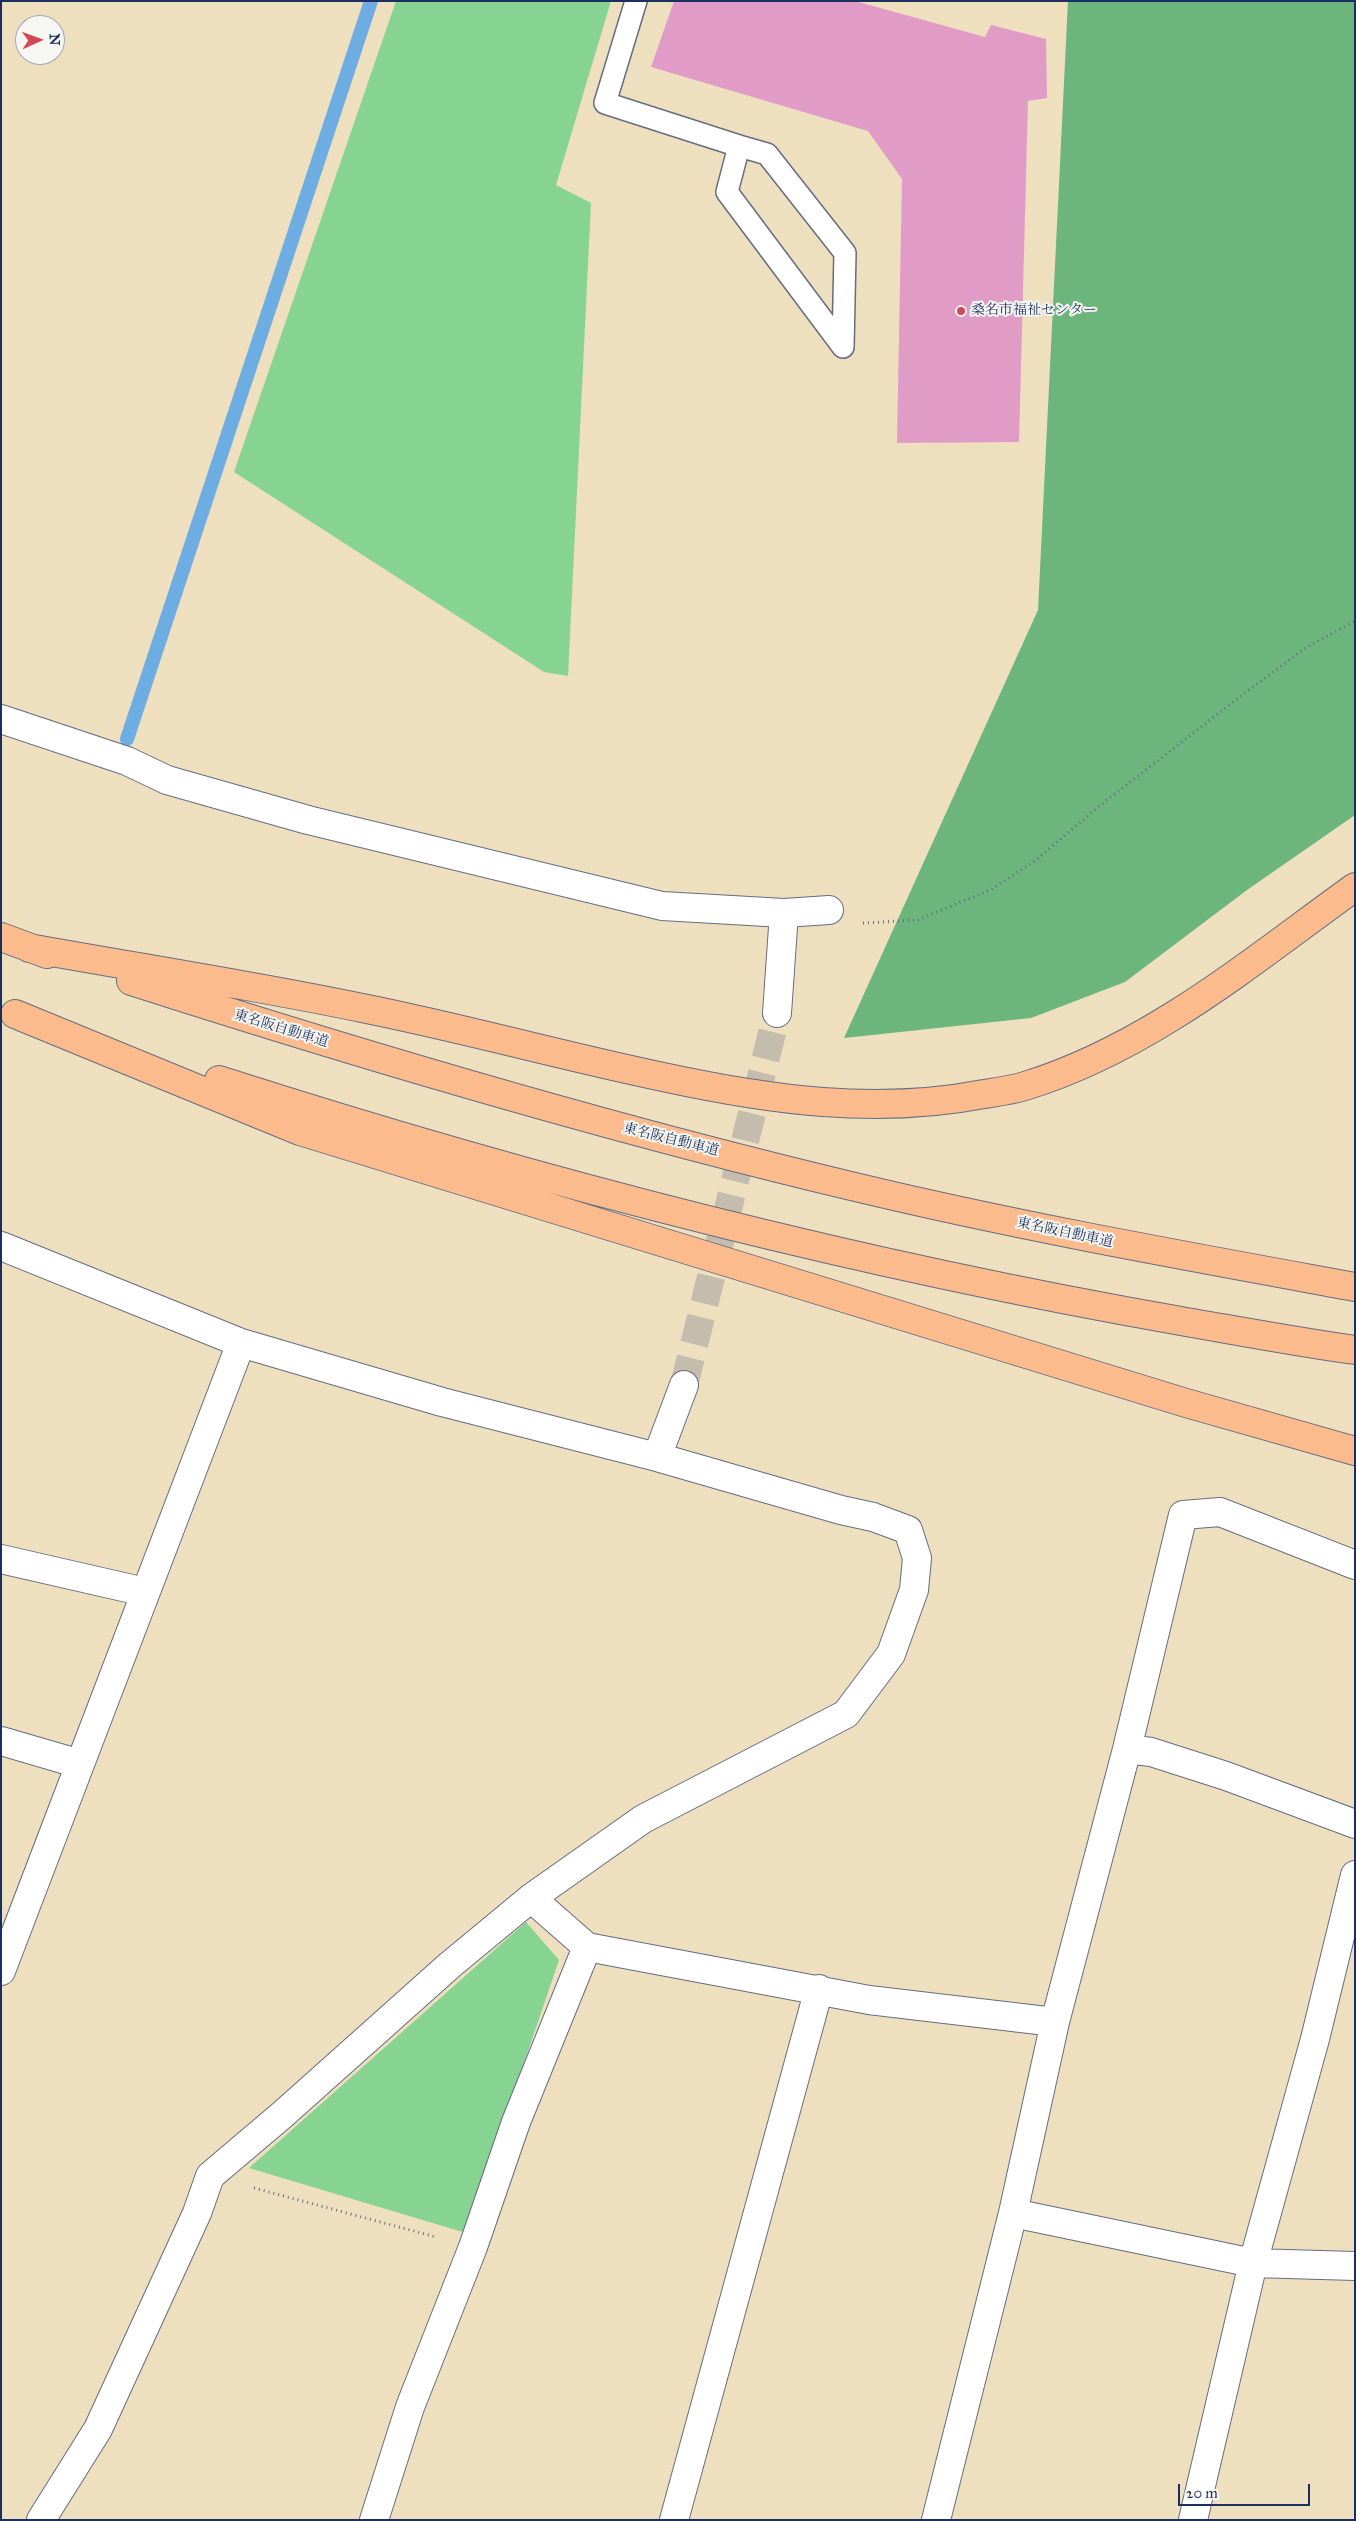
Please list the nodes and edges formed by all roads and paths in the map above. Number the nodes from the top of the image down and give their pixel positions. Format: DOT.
graph roads {
  1 [pos="636,1"];
  2 [pos="739,146"];
  3 [pos="1355,621"];
  4 [pos="1,720"];
  5 [pos="1355,886"];
  6 [pos="828,910"];
  7 [pos="784,913"];
  8 [pos="1,937"];
  9 [pos="29,948"];
  10 [pos="8,1011"];
  11 [pos="777,1013"];
  12 [pos="1,1246"];
  13 [pos="1355,1287"];
  14 [pos="241,1343"];
  15 [pos="1355,1350"];
  16 [pos="684,1385"];
  17 [pos="1355,1451"];
  18 [pos="657,1458"];
  19 [pos="1,1559"];
  20 [pos="1355,1564"];
  21 [pos="145,1592"];
  22 [pos="1,1741"];
  23 [pos="1127,1749"];
  24 [pos="80,1764"];
  25 [pos="1355,1824"];
  26 [pos="1355,1875"];
  27 [pos="530,1898"];
  28 [pos="587,1947"];
  29 [pos="1,1971"];
  30 [pos="819,1989"];
  31 [pos="1055,2022"];
  32 [pos="210,2176"];
  33 [pos="1013,2213"];
  34 [pos="473,2247"];
  35 [pos="1253,2263"];
  36 [pos="1355,2266"];
  37 [pos="41,2520"];
  38 [pos="374,2520"];
  39 [pos="674,2520"];
  40 [pos="936,2520"];
  41 [pos="1193,2520"];
  1 -- 2 [label="lane"];
  2 -- 2 [label="lane"];
  3 -- 6 [label="path"];
  4 -- 7 [label="street"];
  5 -- 9 [label="highway"];
  6 -- 7 [label="street"];
  7 -- 11 [label="street"];
  8 -- 9 [label="highway, 東名阪自動車道"];
  9 -- 13 [label="highway, 東名阪自動車道"];
  10 -- 15 [label="highway"];
  10 -- 17 [label="highway"];
  12 -- 14 [label="street"];
  14 -- 18 [label="street"];
  14 -- 21 [label="street"];
  16 -- 18 [label="street"];
  18 -- 27 [label="street"];
  19 -- 21 [label="street"];
  20 -- 23 [label="street"];
  21 -- 24 [label="street"];
  22 -- 24 [label="street"];
  23 -- 25 [label="street"];
  23 -- 31 [label="street"];
  24 -- 29 [label="street"];
  26 -- 35 [label="street"];
  27 -- 28 [label="street"];
  27 -- 32 [label="street"];
  28 -- 30 [label="street"];
  28 -- 34 [label="street"];
  30 -- 31 [label="street"];
  30 -- 39 [label="street"];
  31 -- 33 [label="street"];
  32 -- 34 [label="path"];
  32 -- 37 [label="street"];
  33 -- 35 [label="street"];
  33 -- 40 [label="street"];
  34 -- 38 [label="street"];
  35 -- 36 [label="street"];
  35 -- 41 [label="street"];
}
